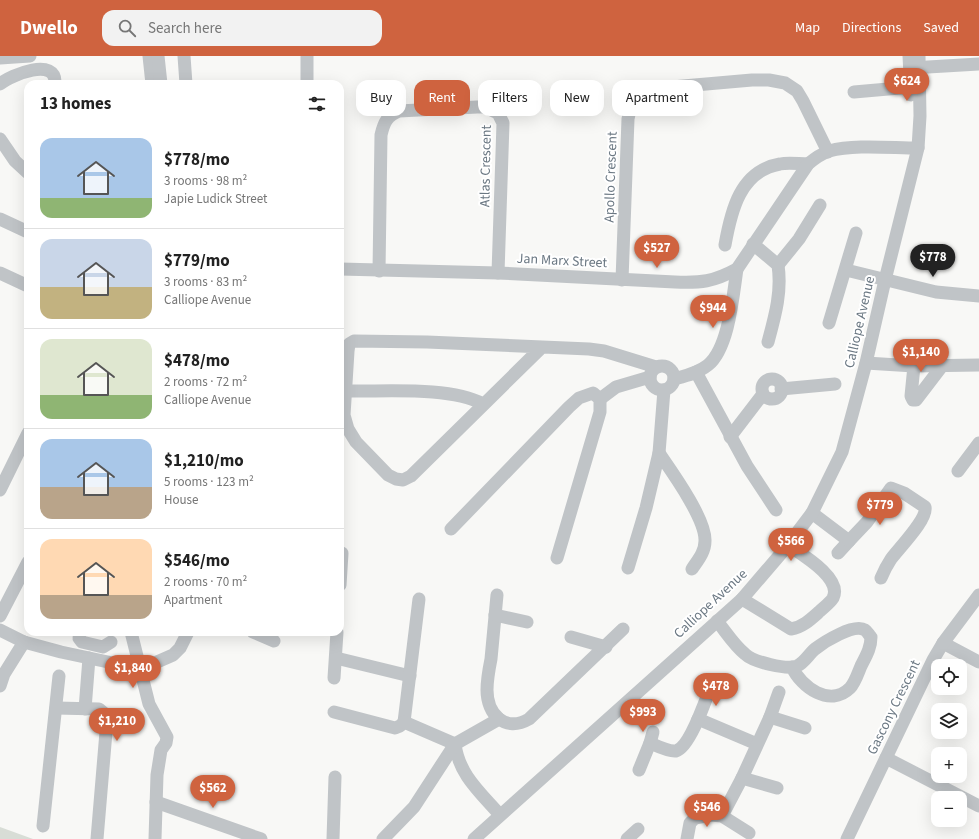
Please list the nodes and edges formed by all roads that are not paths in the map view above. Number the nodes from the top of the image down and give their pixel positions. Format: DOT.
graph roads {
  1 [pos="30,56"];
  2 [pos="149,56"];
  3 [pos="158,56"];
  4 [pos="184,56"];
  5 [pos="308,56"];
  6 [pos="0,58"];
  7 [pos="914,62"];
  8 [pos="979,64"];
  9 [pos="54,80"];
  10 [pos="152,80"];
  11 [pos="160,80"];
  12 [pos="186,80"];
  13 [pos="307,80"];
  14 [pos="0,84"];
  15 [pos="911,87"];
  16 [pos="854,92"];
  17 [pos="0,141"];
  18 [pos="914,148"];
  19 [pos="828,152"];
  20 [pos="808,164"];
  21 [pos="24,169"];
  22 [pos="820,205"];
  23 [pos="0,219"];
  24 [pos="24,230"];
  25 [pos="856,233"];
  26 [pos="753,244"];
  27 [pos="725,245"];
  28 [pos="778,265"];
  29 [pos="344,269"];
  30 [pos="737,269"];
  31 [pos="846,270"];
  32 [pos="379,271"];
  33 [pos="0,273"];
  34 [pos="498,273"];
  35 [pos="622,280"];
  36 [pos="884,280"];
  37 [pos="24,284"];
  38 [pos="979,296"];
  39 [pos="829,323"];
  40 [pos="768,342"];
  41 [pos="541,348"];
  42 [pos="866,363"];
  43 [pos="979,365"];
  44 [pos="914,366"];
  45 [pos="942,366"];
  46 [pos="696,372"];
  47 [pos="655,374"];
  48 [pos="674,379"];
  49 [pos="835,384"];
  50 [pos="664,390"];
  51 [pos="346,391"];
  52 [pos="604,396"];
  53 [pos="483,404"];
  54 [pos="730,437"];
  55 [pos="24,441"];
  56 [pos="979,443"];
  57 [pos="659,453"];
  58 [pos="958,471"];
  59 [pos="0,490"];
  60 [pos="776,510"];
  61 [pos="812,513"];
  62 [pos="451,529"];
  63 [pos="849,541"];
  64 [pos="788,545"];
  65 [pos="838,553"];
  66 [pos="557,558"];
  67 [pos="628,568"];
  68 [pos="692,569"];
  69 [pos="24,570"];
  70 [pos="881,578"];
  71 [pos="497,595"];
  72 [pos="979,595"];
  73 [pos="419,599"];
  74 [pos="742,599"];
  75 [pos="495,615"];
  76 [pos="0,616"];
  77 [pos="717,621"];
  78 [pos="527,622"];
  79 [pos="0,630"];
  80 [pos="623,630"];
  81 [pos="79,636"];
  82 [pos="133,636"];
  83 [pos="186,636"];
  84 [pos="262,636"];
  85 [pos="337,636"];
  86 [pos="571,637"];
  87 [pos="274,641"];
  88 [pos="24,642"];
  89 [pos="111,642"];
  90 [pos="943,643"];
  91 [pos="606,647"];
  92 [pos="90,658"];
  93 [pos="336,658"];
  94 [pos="979,662"];
  95 [pos="792,667"];
  96 [pos="142,669"];
  97 [pos="59,676"];
  98 [pos="410,676"];
  99 [pos="1,677"];
  100 [pos="334,678"];
  101 [pos="711,686"];
  102 [pos="779,692"];
  103 [pos="56,708"];
  104 [pos="86,709"];
  105 [pos="334,712"];
  106 [pos="770,717"];
  107 [pos="499,719"];
  108 [pos="698,719"];
  109 [pos="404,722"];
  110 [pos="805,728"];
  111 [pos="455,744"];
  112 [pos="757,744"];
  113 [pos="886,758"];
  114 [pos="639,770"];
  115 [pos="335,777"];
  116 [pos="742,778"];
  117 [pos="777,788"];
  118 [pos="156,802"];
  119 [pos="979,806"];
  120 [pos="500,815"];
  121 [pos="722,816"];
  122 [pos="43,826"];
  123 [pos="638,829"];
  124 [pos="749,833"];
  125 [pos="97,839"];
  126 [pos="155,839"];
  127 [pos="261,839"];
  128 [pos="333,839"];
  129 [pos="383,839"];
  130 [pos="474,839"];
  131 [pos="626,839"];
  132 [pos="687,839"];
  133 [pos="846,839"];
  1 -- 6 [label="street"];
  2 -- 10 [label="street"];
  3 -- 11 [label="street"];
  4 -- 12 [label="street"];
  5 -- 13 [label="street"];
  7 -- 8 [label="street"];
  7 -- 15 [label="street, Calliope Avenue"];
  7 -- 18 [label="street, Calliope Avenue"];
  9 -- 14 [label="street"];
  15 -- 16 [label="street"];
  15 -- 18 [label="street, Calliope Avenue"];
  17 -- 21 [label="street"];
  18 -- 19 [label="street, Jan Marx Street"];
  18 -- 36 [label="street, Calliope Avenue"];
  19 -- 20 [label="street, Jan Marx Street"];
  19 -- 35 [label="street, Apollo Crescent"];
  20 -- 26 [label="street, Jan Marx Street"];
  20 -- 27 [label="street"];
  22 -- 28 [label="street"];
  23 -- 24 [label="street"];
  25 -- 31 [label="street"];
  26 -- 28 [label="street"];
  26 -- 30 [label="street, Jan Marx Street"];
  28 -- 40 [label="street"];
  29 -- 32 [label="street, Jan Marx Street"];
  30 -- 35 [label="street, Jan Marx Street"];
  30 -- 46 [label="street"];
  31 -- 36 [label="street"];
  31 -- 39 [label="street"];
  32 -- 34 [label="street, Jan Marx Street"];
  32 -- 34 [label="street, Atlas Crescent"];
  33 -- 37 [label="street"];
  34 -- 35 [label="street, Jan Marx Street"];
  36 -- 38 [label="street"];
  36 -- 42 [label="street, Calliope Avenue"];
  41 -- 47 [label="street"];
  41 -- 51 [label="street"];
  41 -- 53 [label="street"];
  42 -- 44 [label="street"];
  42 -- 61 [label="street, Calliope Avenue"];
  43 -- 45 [label="street"];
  44 -- 45 [label="street"];
  44 -- 45 [label="street"];
  46 -- 48 [label="street"];
  46 -- 54 [label="street"];
  47 -- 48 [label="street"];
  47 -- 50 [label="street"];
  47 -- 52 [label="street"];
  48 -- 50 [label="street"];
  49 -- 54 [label="street"];
  50 -- 57 [label="street"];
  51 -- 53 [label="street"];
  51 -- 53 [label="street"];
  52 -- 62 [label="street"];
  52 -- 66 [label="street"];
  54 -- 60 [label="street"];
  55 -- 59 [label="street"];
  56 -- 58 [label="street"];
  57 -- 67 [label="street"];
  57 -- 68 [label="street"];
  61 -- 63 [label="street"];
  61 -- 64 [label="street, Calliope Avenue"];
  63 -- 65 [label="street"];
  63 -- 70 [label="street"];
  64 -- 74 [label="street, Calliope Avenue"];
  64 -- 74 [label="street"];
  69 -- 76 [label="street"];
  71 -- 75 [label="street"];
  72 -- 90 [label="street, Gascony Crescent"];
  73 -- 98 [label="street"];
  74 -- 77 [label="street, Calliope Avenue"];
  75 -- 78 [label="street"];
  75 -- 107 [label="street"];
  77 -- 95 [label="street"];
  77 -- 120 [label="street, Calliope Avenue"];
  79 -- 88 [label="street"];
  80 -- 91 [label="street"];
  81 -- 89 [label="street"];
  82 -- 96 [label="street"];
  83 -- 96 [label="street"];
  84 -- 87 [label="street"];
  85 -- 93 [label="street"];
  86 -- 91 [label="street"];
  88 -- 92 [label="street"];
  88 -- 99 [label="street"];
  90 -- 94 [label="street"];
  90 -- 113 [label="street, Gascony Crescent"];
  91 -- 107 [label="street"];
  92 -- 96 [label="street"];
  92 -- 104 [label="street"];
  93 -- 98 [label="street"];
  93 -- 100 [label="street"];
  95 -- 95 [label="street"];
  96 -- 118 [label="street"];
  97 -- 103 [label="street"];
  98 -- 109 [label="street"];
  101 -- 108 [label="street"];
  102 -- 106 [label="street"];
  103 -- 104 [label="street"];
  103 -- 122 [label="street"];
  104 -- 125 [label="street"];
  105 -- 109 [label="street"];
  106 -- 110 [label="street"];
  106 -- 112 [label="street"];
  107 -- 111 [label="street"];
  108 -- 112 [label="street"];
  108 -- 114 [label="street"];
  109 -- 111 [label="street"];
  111 -- 120 [label="street"];
  111 -- 129 [label="street"];
  112 -- 116 [label="street"];
  113 -- 119 [label="street"];
  113 -- 133 [label="street, Gascony Crescent"];
  115 -- 128 [label="street"];
  116 -- 117 [label="street"];
  116 -- 121 [label="street"];
  118 -- 126 [label="street"];
  118 -- 127 [label="street"];
  120 -- 130 [label="street, Calliope Avenue"];
  121 -- 124 [label="street"];
  121 -- 132 [label="street"];
  123 -- 131 [label="street"];
}
